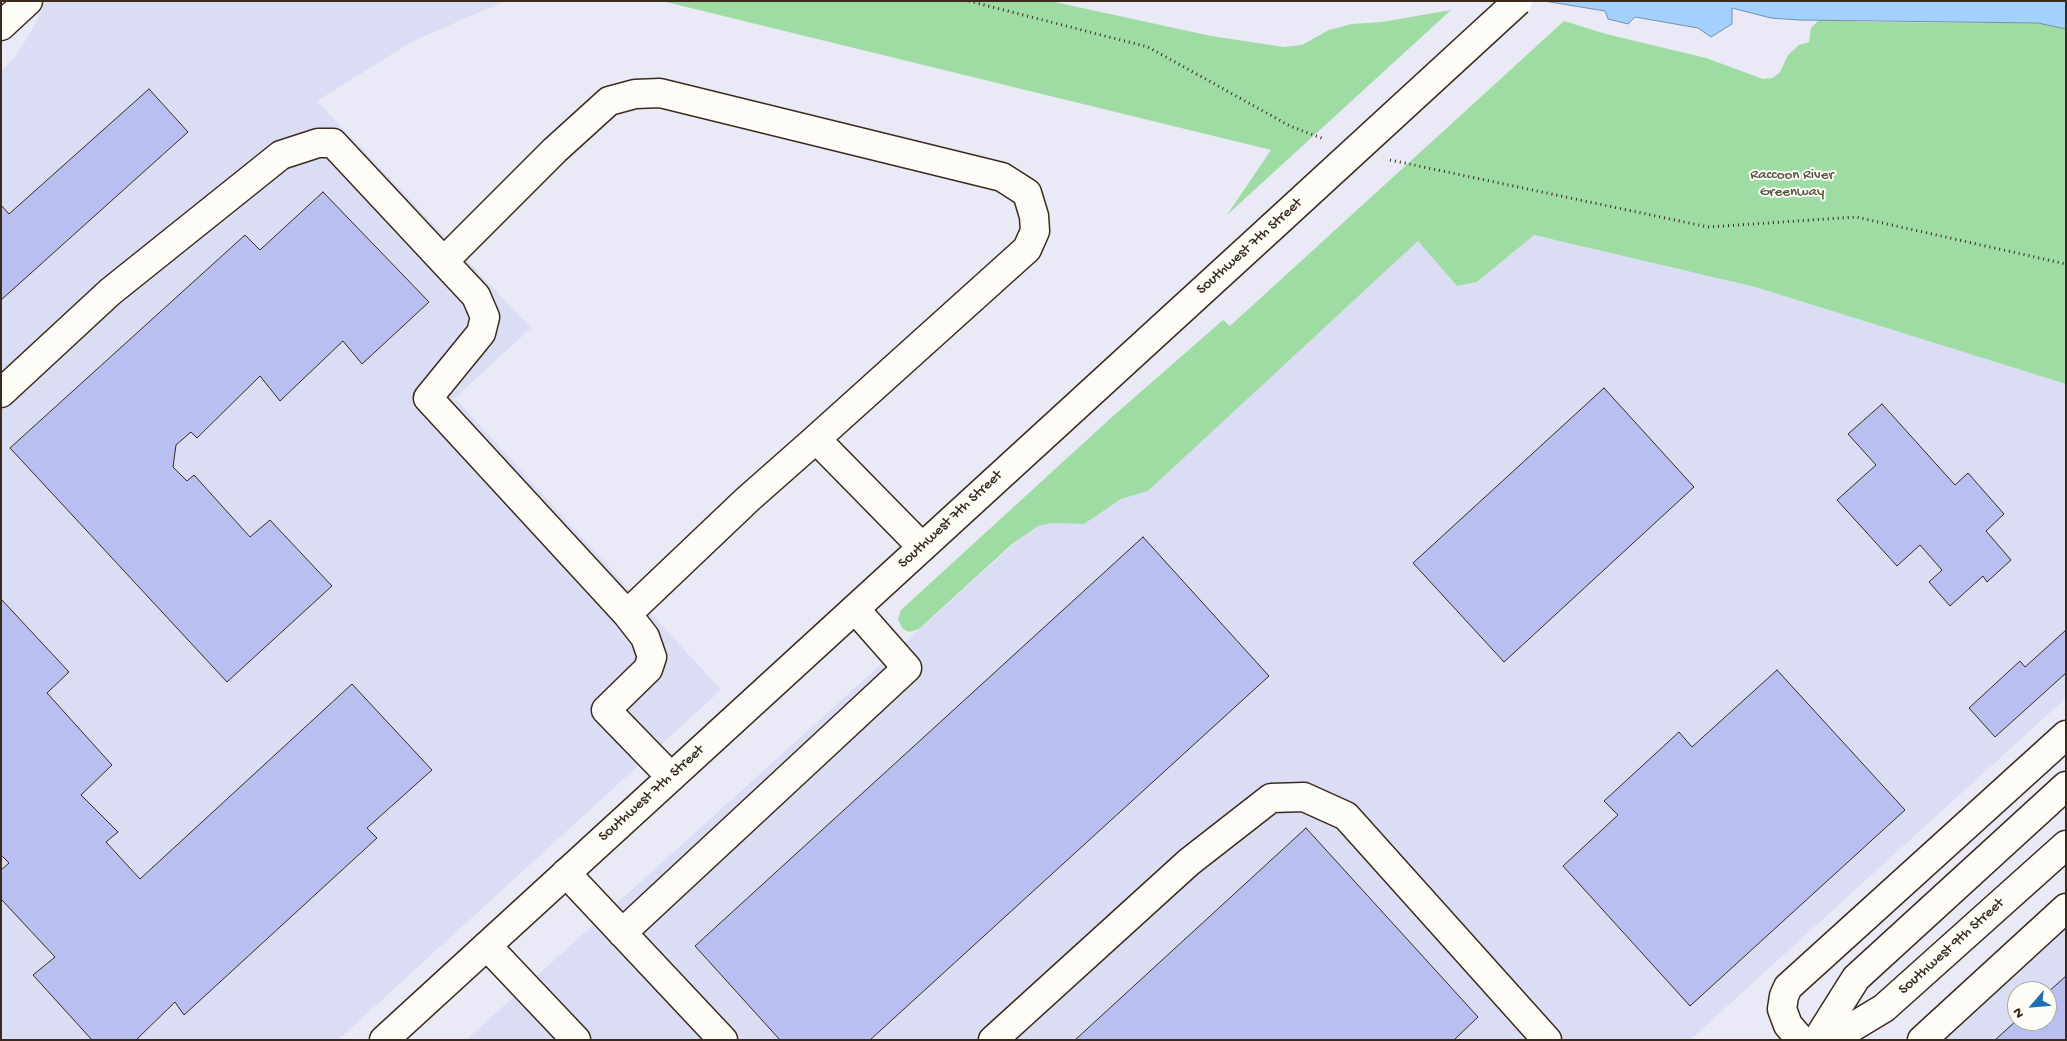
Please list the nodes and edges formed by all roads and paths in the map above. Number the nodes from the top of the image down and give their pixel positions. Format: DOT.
graph roads {
  1 [pos="28,1"];
  2 [pos="969,1"];
  3 [pos="1518,1"];
  4 [pos="1,26"];
  5 [pos="1326,140"];
  6 [pos="1382,158"];
  7 [pos="444,261"];
  8 [pos="2066,264"];
  9 [pos="1,393"];
  10 [pos="816,440"];
  11 [pos="922,547"];
  12 [pos="855,609"];
  13 [pos="627,614"];
  14 [pos="2066,735"];
  15 [pos="671,777"];
  16 [pos="2066,786"];
  17 [pos="2066,845"];
  18 [pos="566,873"];
  19 [pos="2066,908"];
  20 [pos="622,932"];
  21 [pos="487,946"];
  22 [pos="384,1040"];
  23 [pos="576,1040"];
  24 [pos="724,1040"];
  25 [pos="993,1040"];
  26 [pos="1547,1040"];
  27 [pos="1801,1040"];
  28 [pos="1817,1040"];
  29 [pos="1831,1040"];
  30 [pos="1922,1040"];
  1 -- 4 [label="main road"];
  2 -- 5 [label="path"];
  3 -- 11 [label="main road, Southwest 7th Street, bridge"];
  6 -- 8 [label="path"];
  7 -- 9 [label="main road"];
  7 -- 10 [label="main road"];
  7 -- 13 [label="main road"];
  10 -- 11 [label="main road"];
  10 -- 13 [label="main road"];
  11 -- 12 [label="main road, Southwest 7th Street"];
  12 -- 15 [label="main road, Southwest 7th Street"];
  12 -- 20 [label="main road"];
  13 -- 15 [label="main road"];
  14 -- 27 [label="main road"];
  15 -- 18 [label="main road, Southwest 7th Street"];
  16 -- 28 [label="main road"];
  17 -- 29 [label="main road, Southwest 9th Street"];
  18 -- 20 [label="main road"];
  18 -- 21 [label="main road, Southwest 7th Street"];
  19 -- 30 [label="main road"];
  20 -- 24 [label="main road"];
  21 -- 22 [label="main road, Southwest 7th Street"];
  21 -- 23 [label="main road"];
  25 -- 26 [label="main road"];
}
